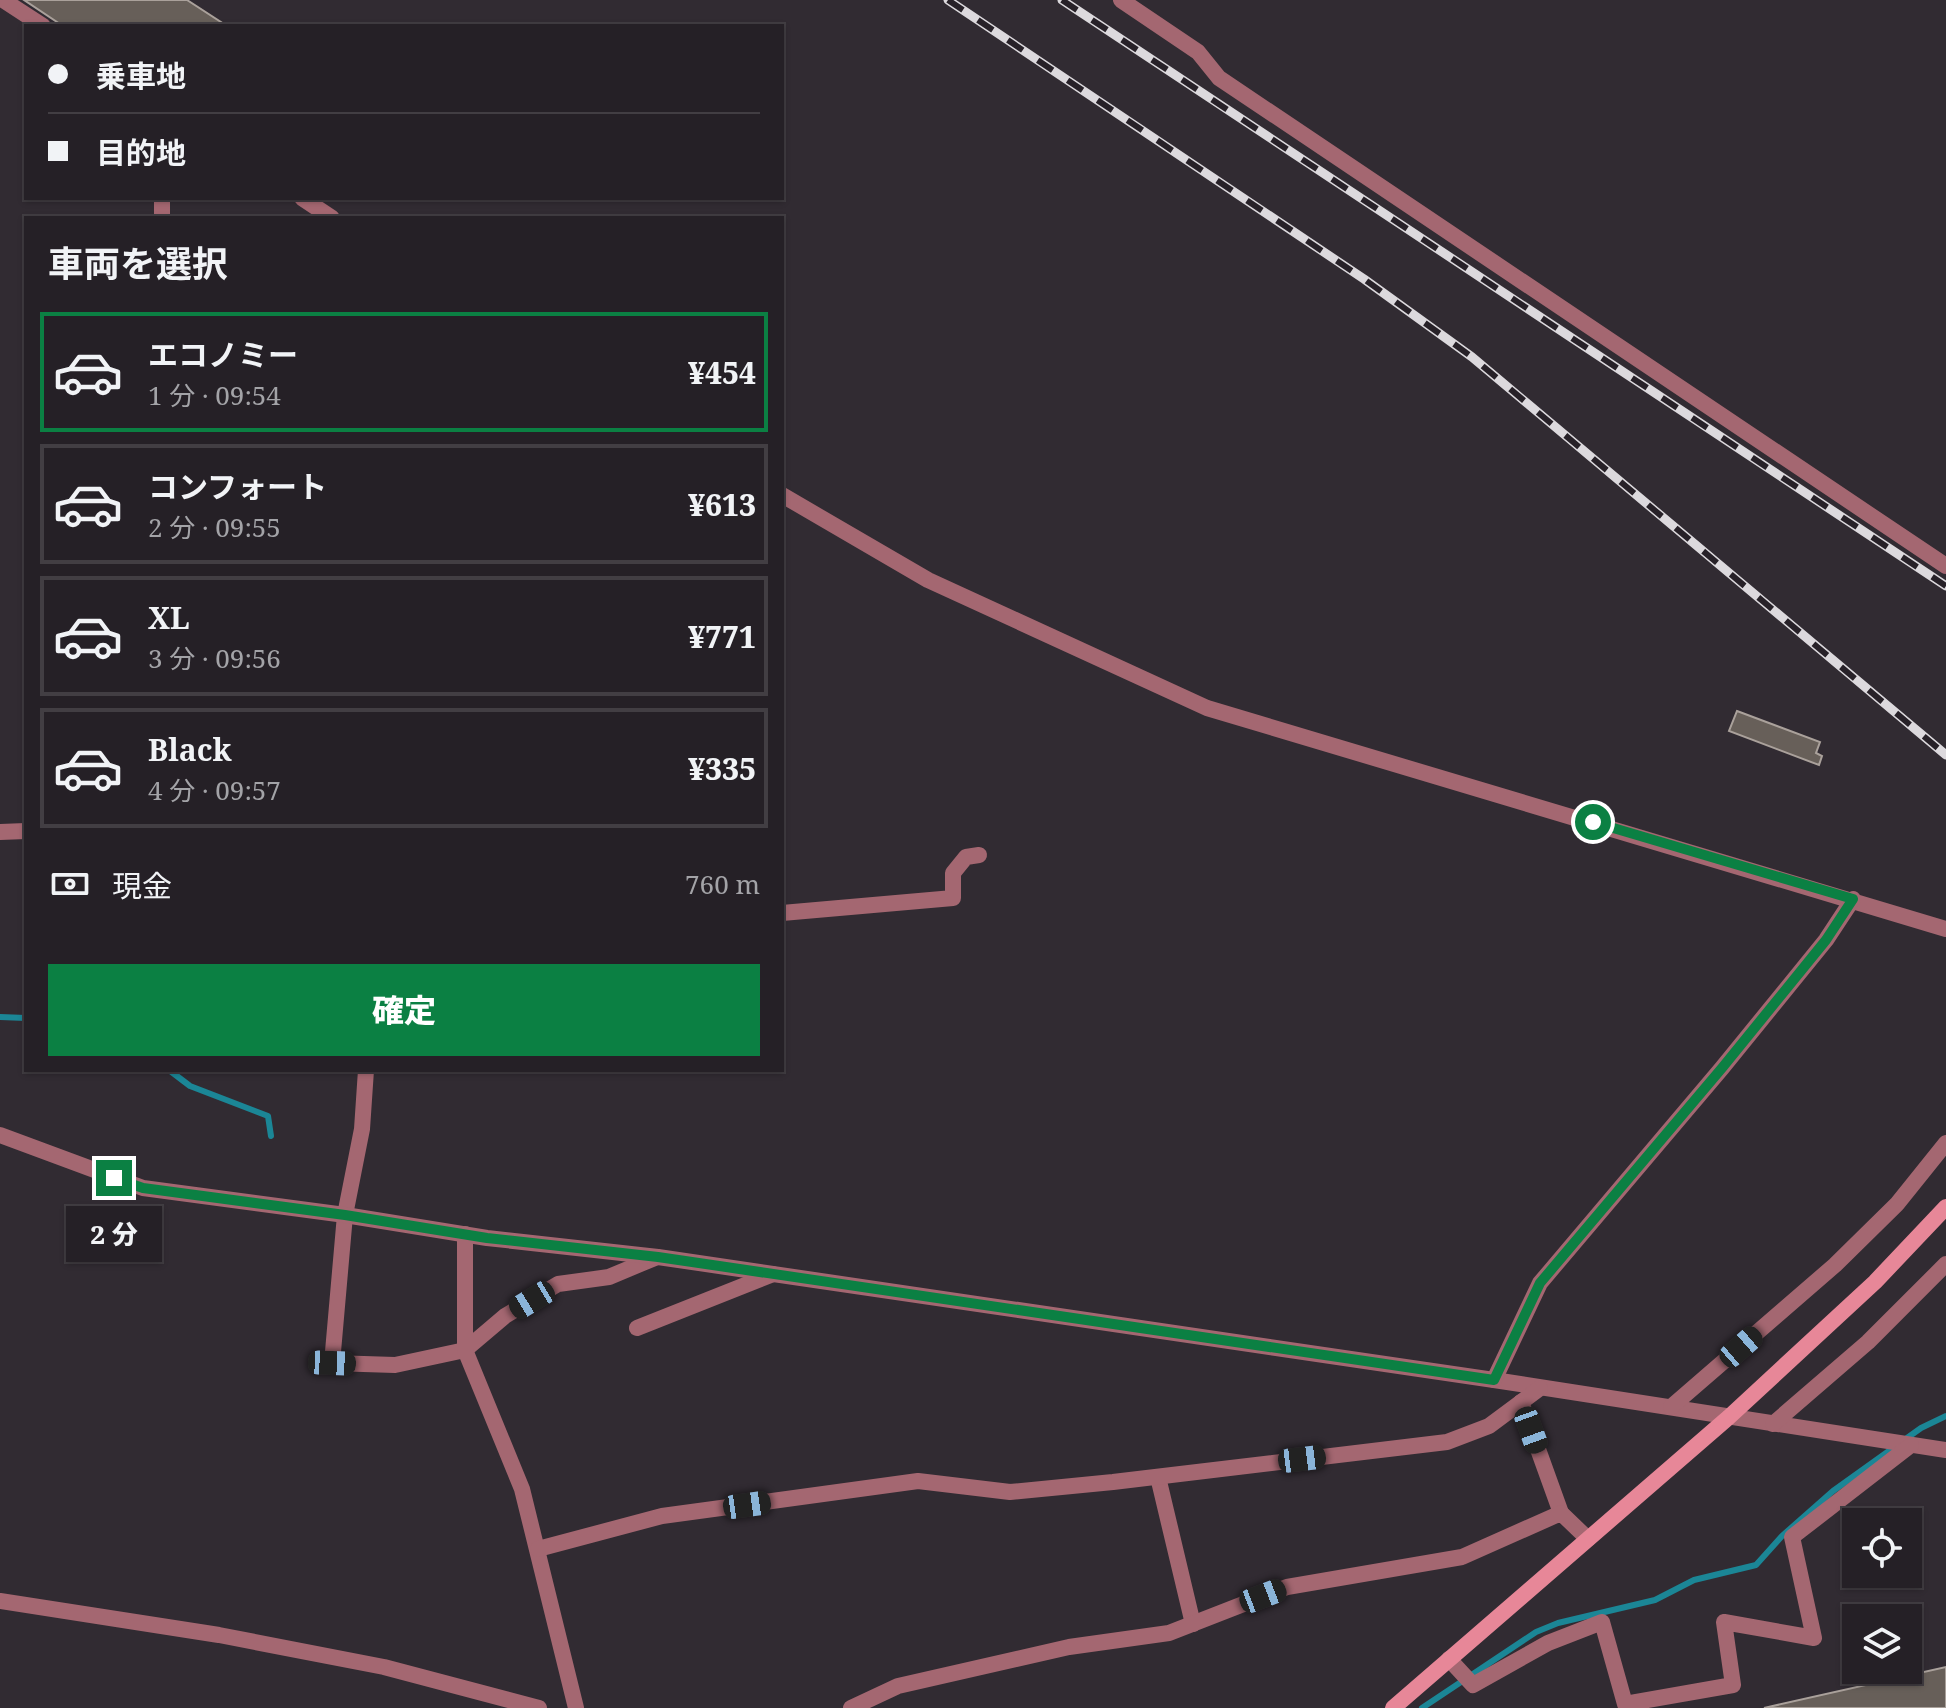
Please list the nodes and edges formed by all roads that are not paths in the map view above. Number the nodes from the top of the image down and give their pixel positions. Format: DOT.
graph roads {
  1 [pos="3,0"];
  2 [pos="1121,0"];
  3 [pos="40,24"];
  4 [pos="305,200"];
  5 [pos="329,216"];
  6 [pos="784,496"];
  7 [pos="1946,566"];
  8 [pos="24,831"];
  9 [pos="0,832"];
  10 [pos="979,855"];
  11 [pos="1853,899"];
  12 [pos="784,913"];
  13 [pos="1946,929"];
  14 [pos="366,1072"];
  15 [pos="0,1135"];
  16 [pos="1946,1143"];
  17 [pos="1946,1207"];
  18 [pos="345,1215"];
  19 [pos="465,1234"];
  20 [pos="658,1257"];
  21 [pos="1946,1264"];
  22 [pos="774,1274"];
  23 [pos="637,1328"];
  24 [pos="465,1350"];
  25 [pos="1494,1380"];
  26 [pos="1540,1388"];
  27 [pos="1521,1402"];
  28 [pos="1671,1407"];
  29 [pos="1729,1417"];
  30 [pos="1773,1424"];
  31 [pos="1910,1445"];
  32 [pos="1946,1450"];
  33 [pos="1158,1477"];
  34 [pos="1561,1513"];
  35 [pos="1588,1539"];
  36 [pos="538,1549"];
  37 [pos="0,1601"];
  38 [pos="1193,1624"];
  39 [pos="1454,1664"];
  40 [pos="539,1708"];
  41 [pos="576,1708"];
  42 [pos="851,1708"];
  43 [pos="1393,1708"];
  1 -- 3 [label="street"];
  2 -- 7 [label="street"];
  4 -- 5 [label="street"];
  6 -- 11 [label="street"];
  8 -- 9 [label="street"];
  10 -- 12 [label="street"];
  11 -- 13 [label="street"];
  11 -- 25 [label="street"];
  14 -- 18 [label="street"];
  15 -- 18 [label="street"];
  16 -- 28 [label="street"];
  17 -- 29 [label="street"];
  18 -- 19 [label="street"];
  18 -- 24 [label="street"];
  19 -- 20 [label="street"];
  19 -- 24 [label="street"];
  20 -- 22 [label="street"];
  20 -- 24 [label="street"];
  21 -- 30 [label="street"];
  22 -- 23 [label="street"];
  22 -- 25 [label="street"];
  24 -- 36 [label="street"];
  25 -- 26 [label="street"];
  26 -- 27 [label="street"];
  26 -- 28 [label="street"];
  27 -- 33 [label="street"];
  27 -- 34 [label="street"];
  28 -- 29 [label="street"];
  29 -- 30 [label="street"];
  29 -- 35 [label="street"];
  30 -- 31 [label="street"];
  31 -- 32 [label="street"];
  31 -- 39 [label="street"];
  33 -- 36 [label="street"];
  33 -- 38 [label="street"];
  34 -- 35 [label="street"];
  34 -- 38 [label="street"];
  35 -- 39 [label="street"];
  36 -- 41 [label="street"];
  37 -- 40 [label="street"];
  38 -- 42 [label="street"];
  39 -- 43 [label="street"];
}
